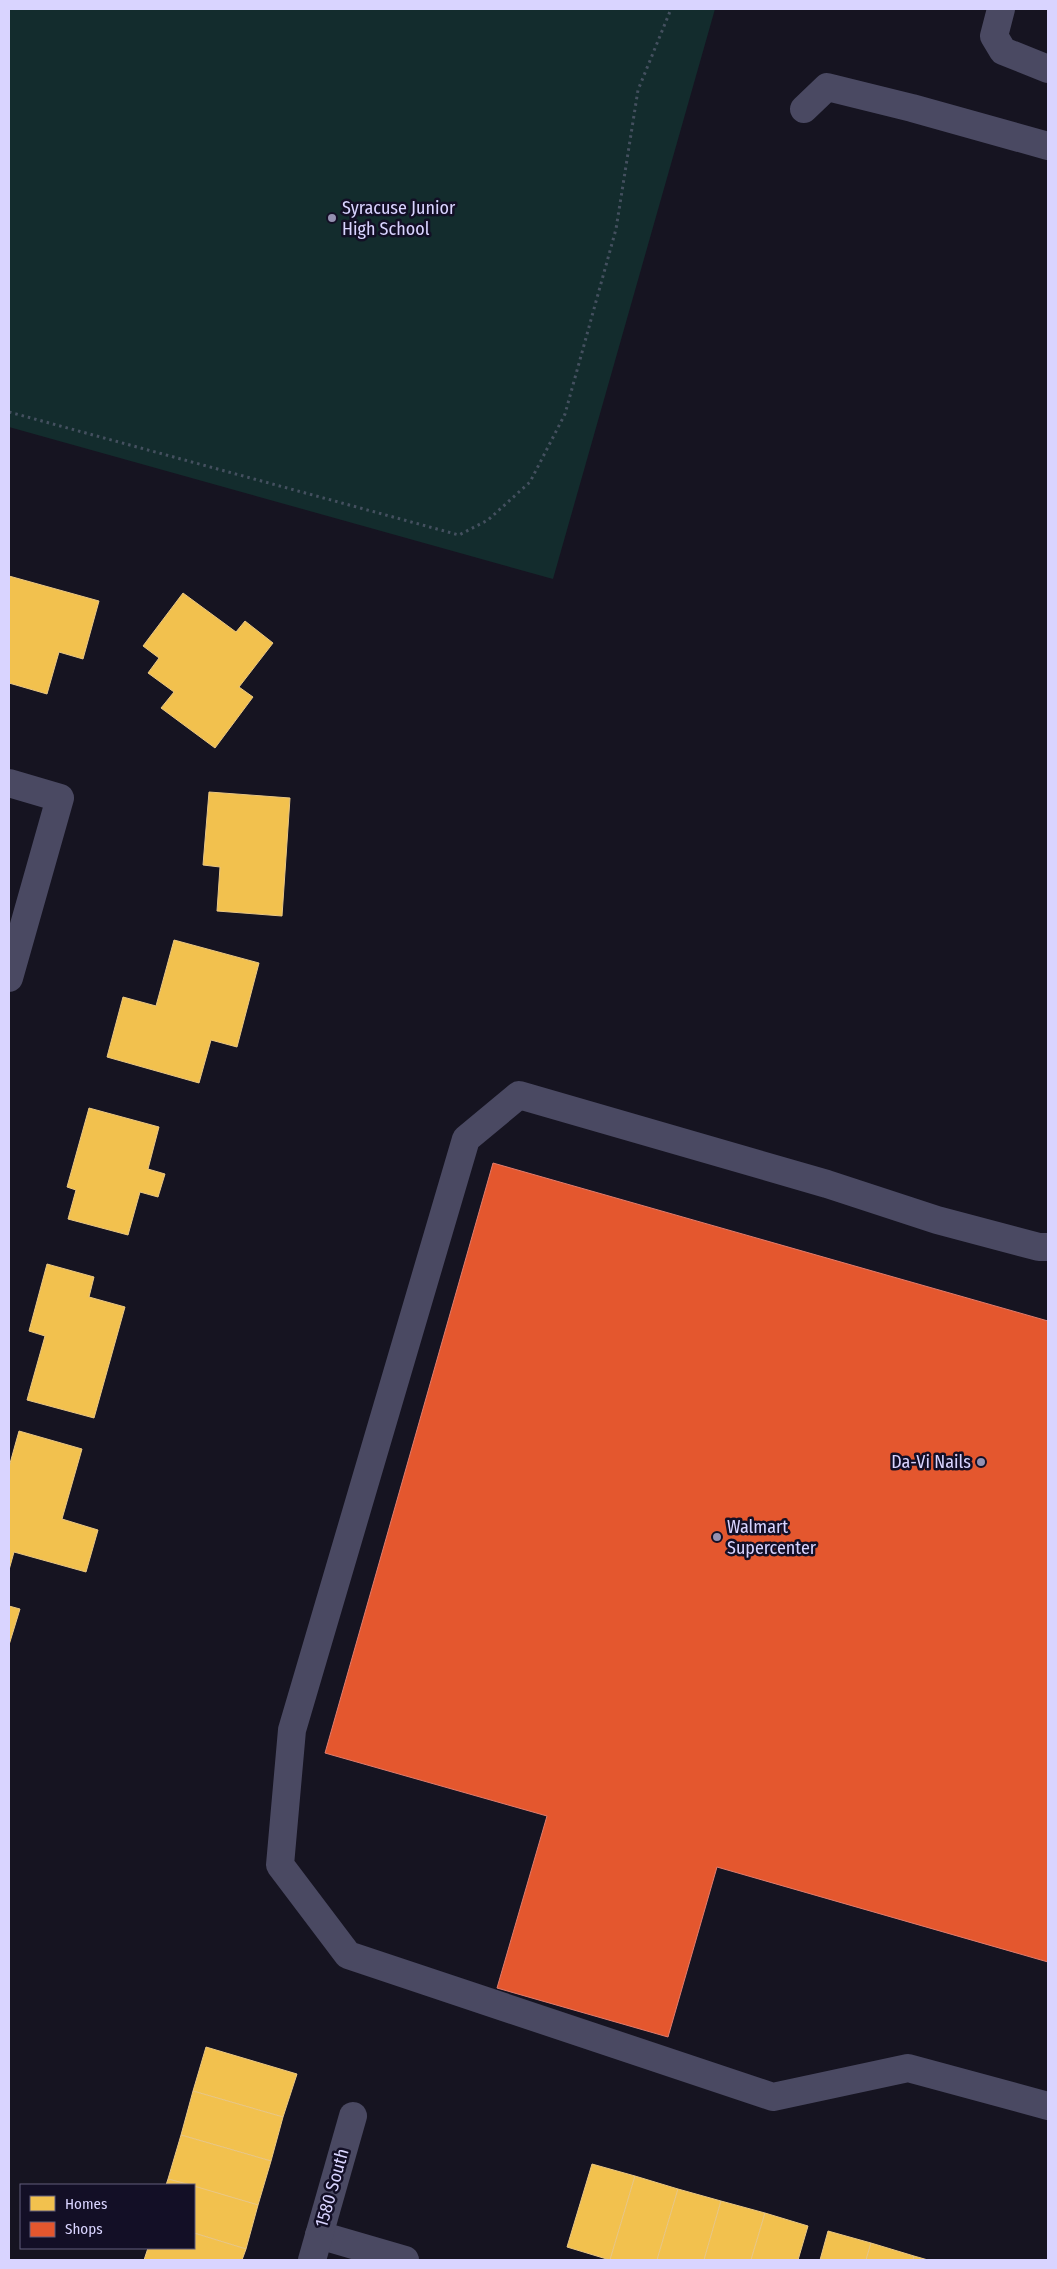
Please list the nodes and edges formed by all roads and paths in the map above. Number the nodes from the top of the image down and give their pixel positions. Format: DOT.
graph roads {
  1 [pos="671,9"];
  2 [pos="1001,9"];
  3 [pos="1048,69"];
  4 [pos="804,109"];
  5 [pos="1048,146"];
  6 [pos="9,412"];
  7 [pos="9,783"];
  8 [pos="9,978"];
  9 [pos="1048,1247"];
  10 [pos="1048,2106"];
  11 [pos="353,2116"];
  12 [pos="315,2248"];
  13 [pos="405,2260"];
  1 -- 6 [label="path"];
  2 -- 3 [label="street"];
  4 -- 5 [label="street"];
  7 -- 8 [label="street"];
  9 -- 10 [label="street"];
  11 -- 12 [label="street, 1580 South"];
  12 -- 13 [label="street"];
}
